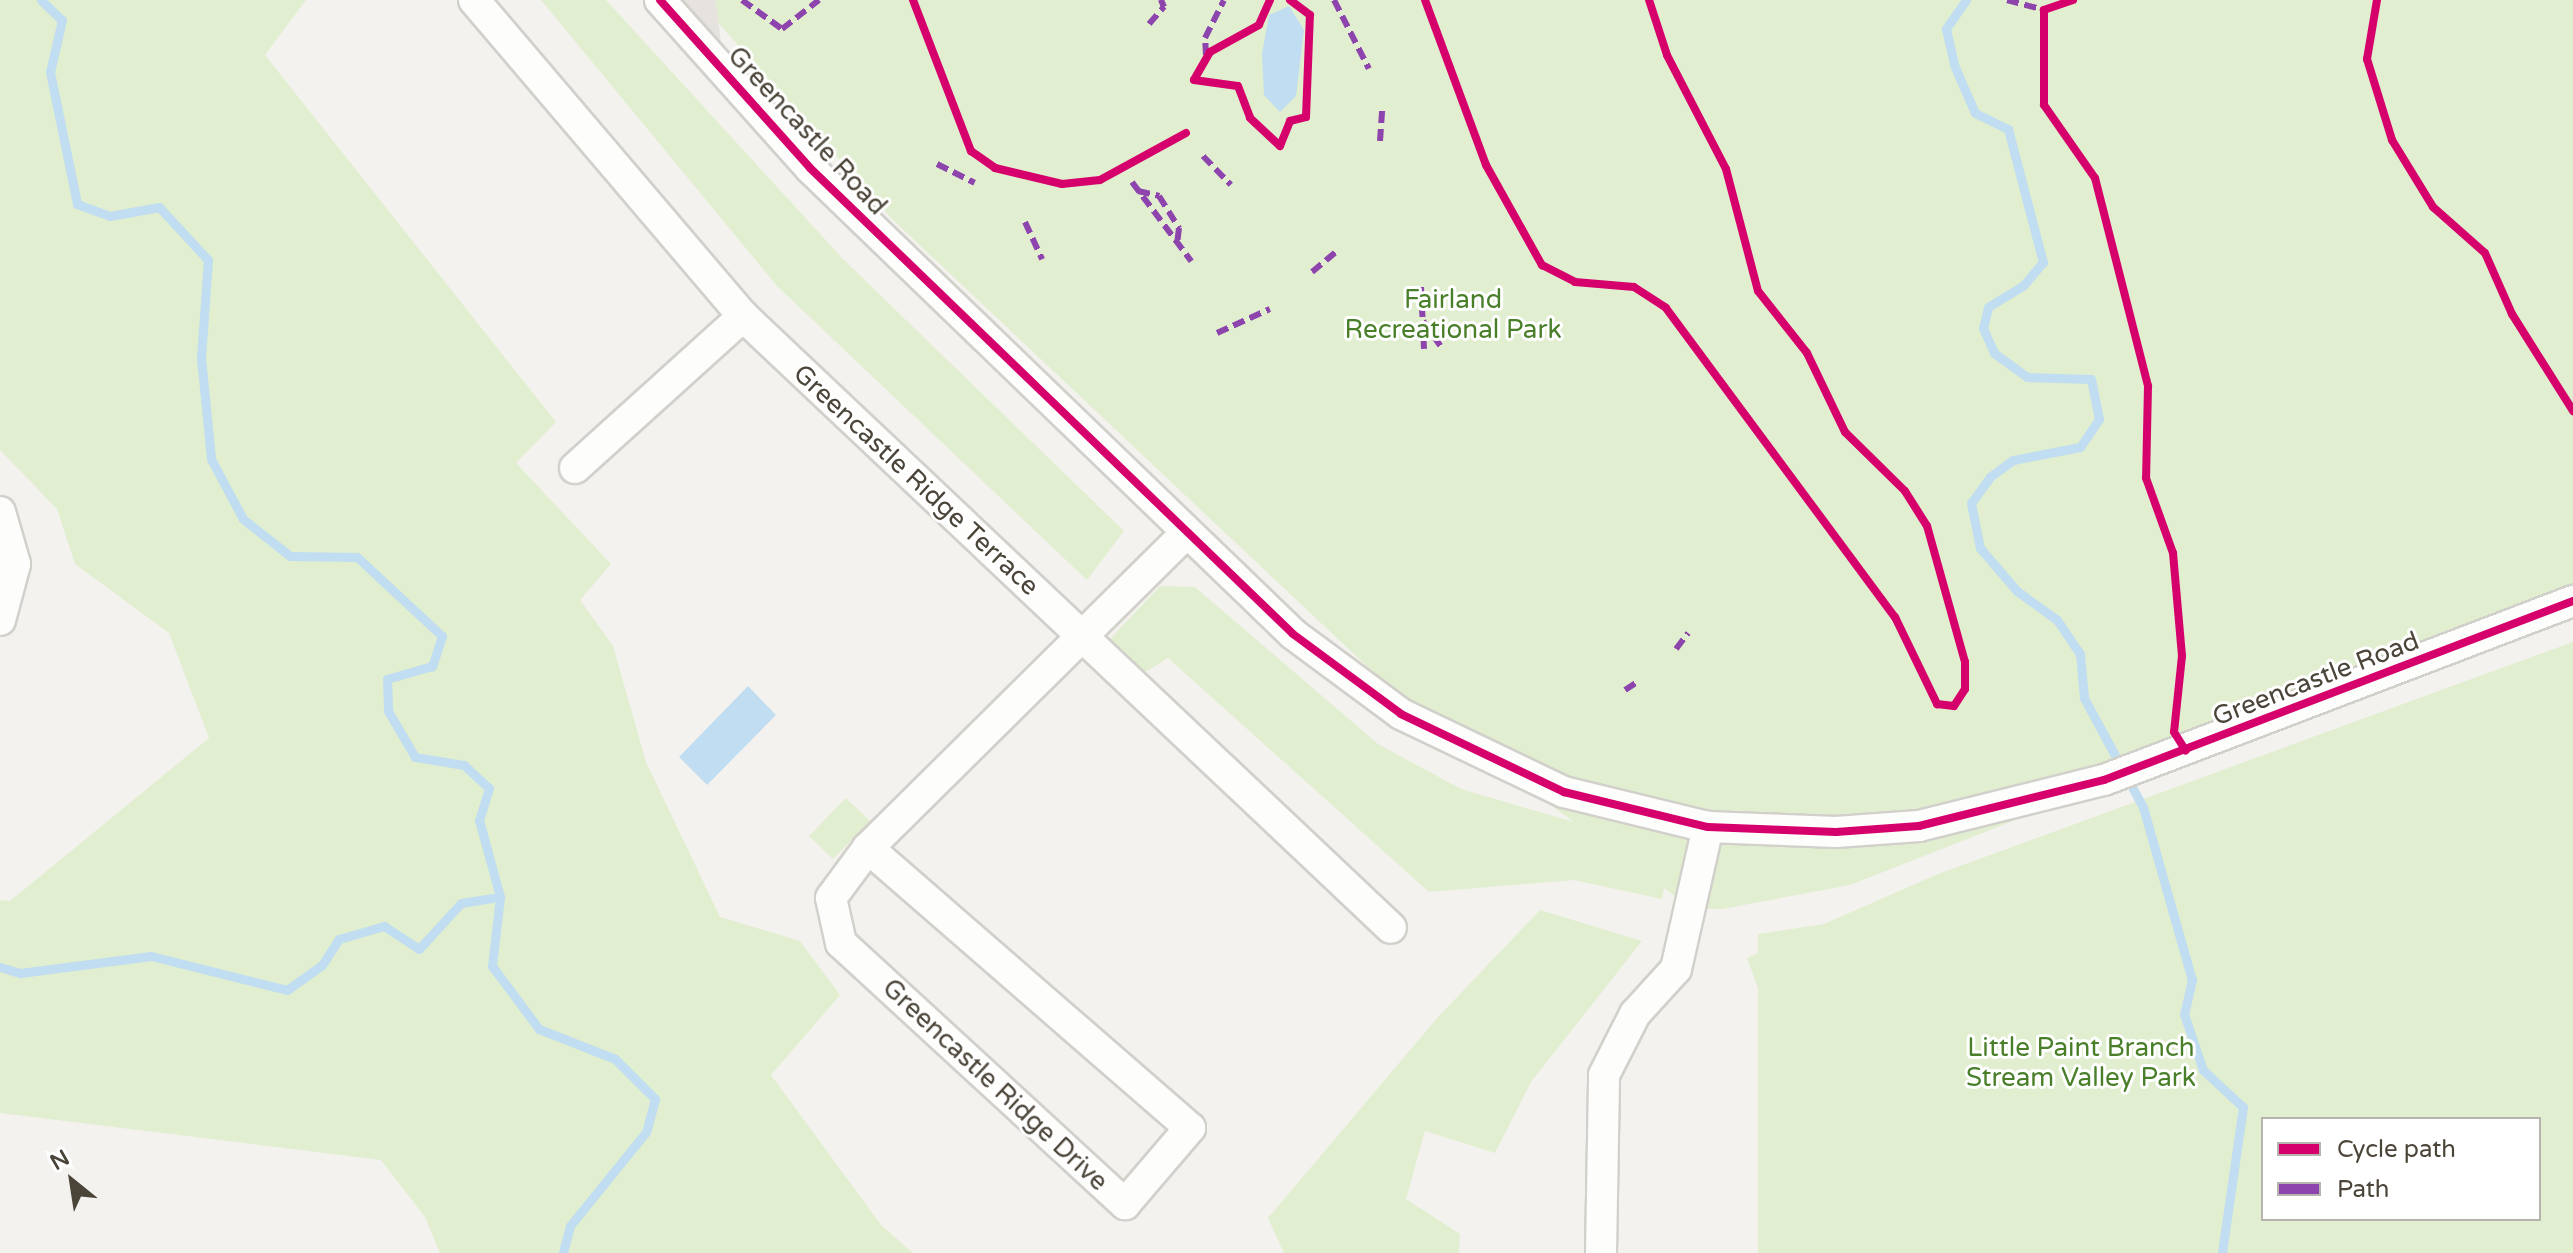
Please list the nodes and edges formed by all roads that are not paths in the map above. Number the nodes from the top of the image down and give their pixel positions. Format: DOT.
graph roads {
  1 [pos="474,0"];
  2 [pos="660,0"];
  3 [pos="743,316"];
  4 [pos="575,468"];
  5 [pos="0,512"];
  6 [pos="1186,533"];
  7 [pos="2573,601"];
  8 [pos="0,620"];
  9 [pos="1079,633"];
  10 [pos="1708,827"];
  11 [pos="868,848"];
  12 [pos="1391,928"];
  13 [pos="1601,1253"];
  1 -- 3 [label="street, Greencastle Ridge Terrace"];
  2 -- 6 [label="street, Greencastle Road"];
  3 -- 4 [label="street"];
  3 -- 9 [label="street, Greencastle Ridge Terrace"];
  5 -- 8 [label="street"];
  6 -- 9 [label="street, Greencastle Ridge Drive"];
  6 -- 10 [label="street, Greencastle Road"];
  7 -- 10 [label="street, Greencastle Road"];
  9 -- 11 [label="street, Greencastle Ridge Drive"];
  9 -- 12 [label="street, Greencastle Ridge Terrace"];
  10 -- 13 [label="street"];
  11 -- 11 [label="street, Greencastle Ridge Drive"];
}
